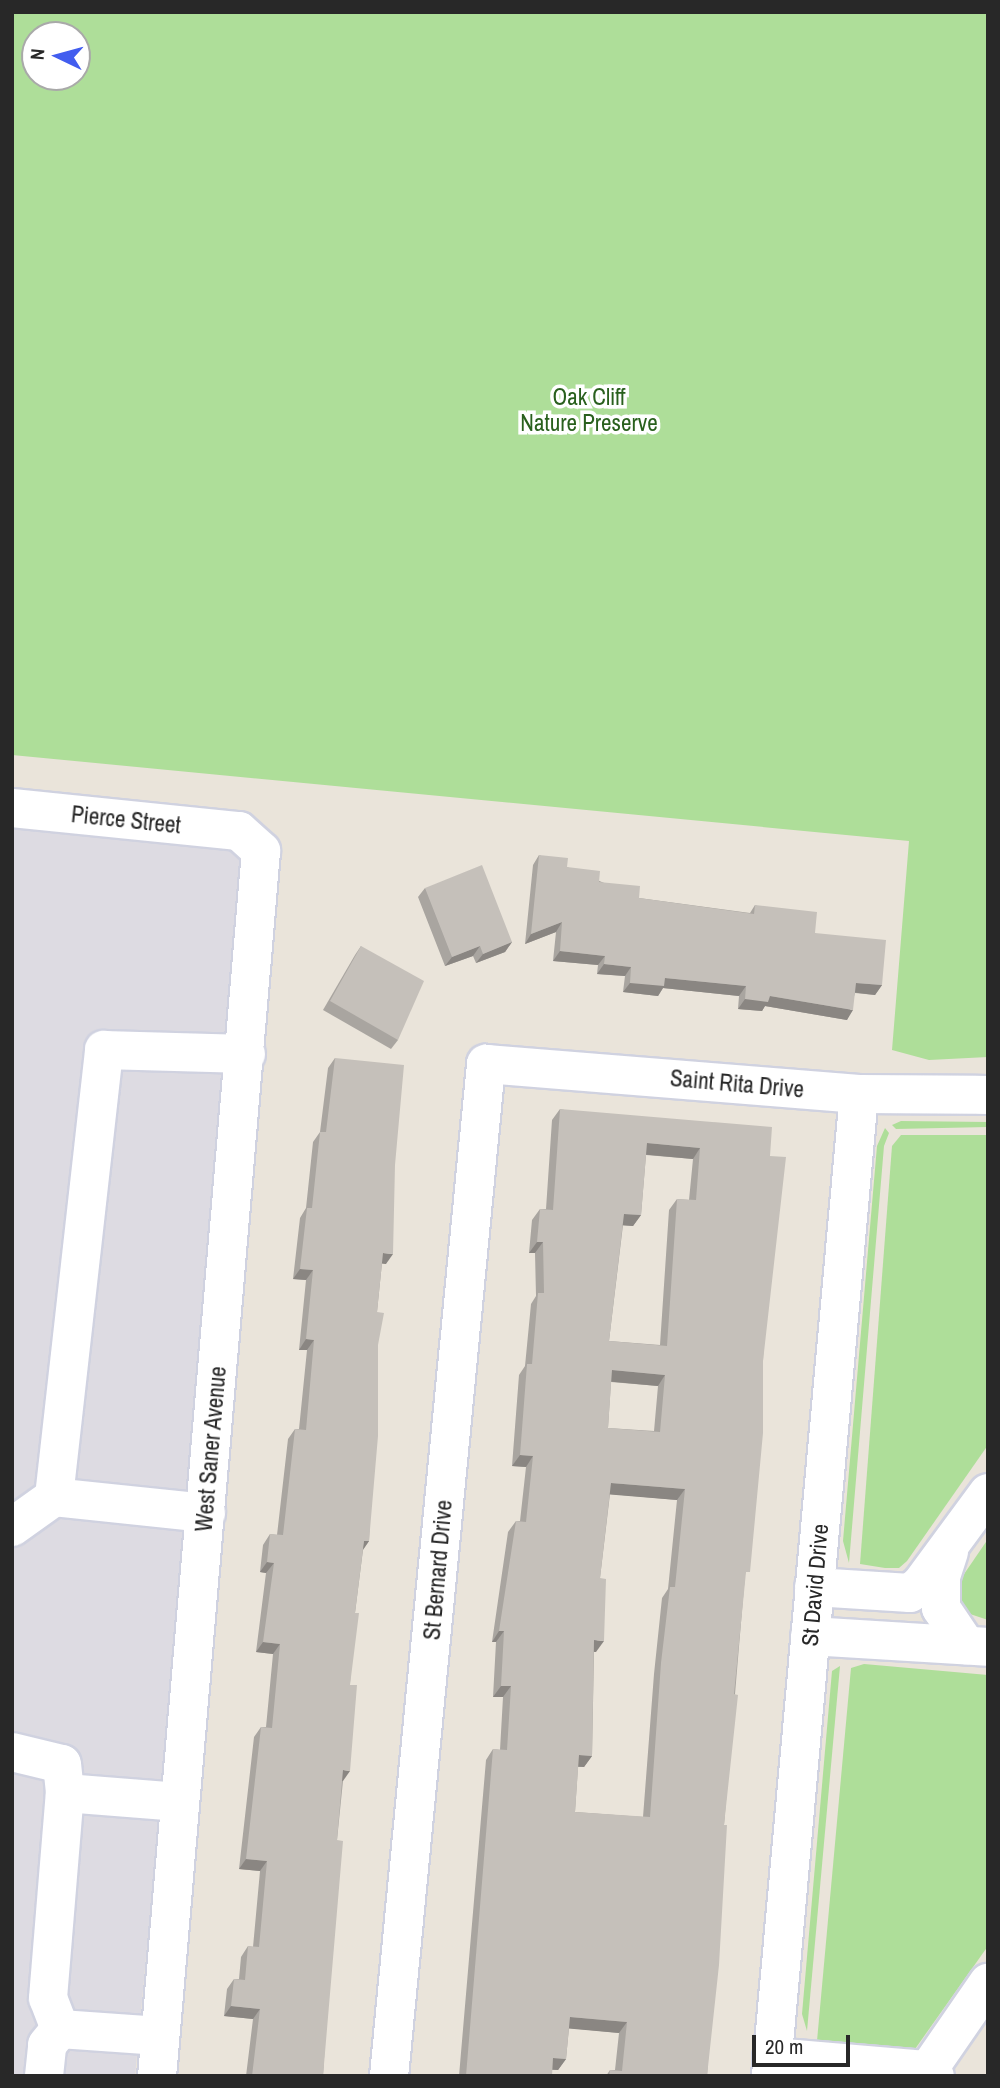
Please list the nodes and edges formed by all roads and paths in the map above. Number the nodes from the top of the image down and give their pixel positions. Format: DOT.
graph roads {
  1 [pos="12,808"];
  2 [pos="239,831"];
  3 [pos="246,1054"];
  4 [pos="486,1064"];
  5 [pos="859,1094"];
  6 [pos="988,1095"];
  7 [pos="988,1493"];
  8 [pos="54,1497"];
  9 [pos="206,1513"];
  10 [pos="12,1527"];
  11 [pos="953,1544"];
  12 [pos="814,1587"];
  13 [pos="810,1636"];
  14 [pos="977,1646"];
  15 [pos="12,1752"];
  16 [pos="65,1793"];
  17 [pos="180,1802"];
  18 [pos="988,1983"];
  19 [pos="60,2029"];
  20 [pos="160,2036"];
  21 [pos="771,2066"];
  22 [pos="932,2073"];
  23 [pos="44,2076"];
  24 [pos="156,2076"];
  25 [pos="390,2076"];
  1 -- 2 [label="street, Pierce Street"];
  2 -- 3 [label="street, West Saner Avenue"];
  3 -- 8 [label="street"];
  3 -- 9 [label="street, West Saner Avenue"];
  4 -- 5 [label="street, Saint Rita Drive"];
  4 -- 25 [label="street, St Bernard Drive"];
  5 -- 6 [label="street, Saint Rita Drive"];
  5 -- 12 [label="street, St David Drive"];
  7 -- 11 [label="street"];
  8 -- 9 [label="street"];
  8 -- 10 [label="street"];
  9 -- 17 [label="street, West Saner Avenue"];
  11 -- 12 [label="street"];
  11 -- 14 [label="street"];
  12 -- 13 [label="street, St David Drive"];
  13 -- 14 [label="street"];
  13 -- 21 [label="street, St David Drive"];
  15 -- 16 [label="street"];
  16 -- 17 [label="street"];
  16 -- 19 [label="street"];
  17 -- 20 [label="street, West Saner Avenue"];
  18 -- 22 [label="street"];
  19 -- 20 [label="street"];
  19 -- 23 [label="street"];
  20 -- 24 [label="street, West Saner Avenue"];
  21 -- 22 [label="street"];
}
